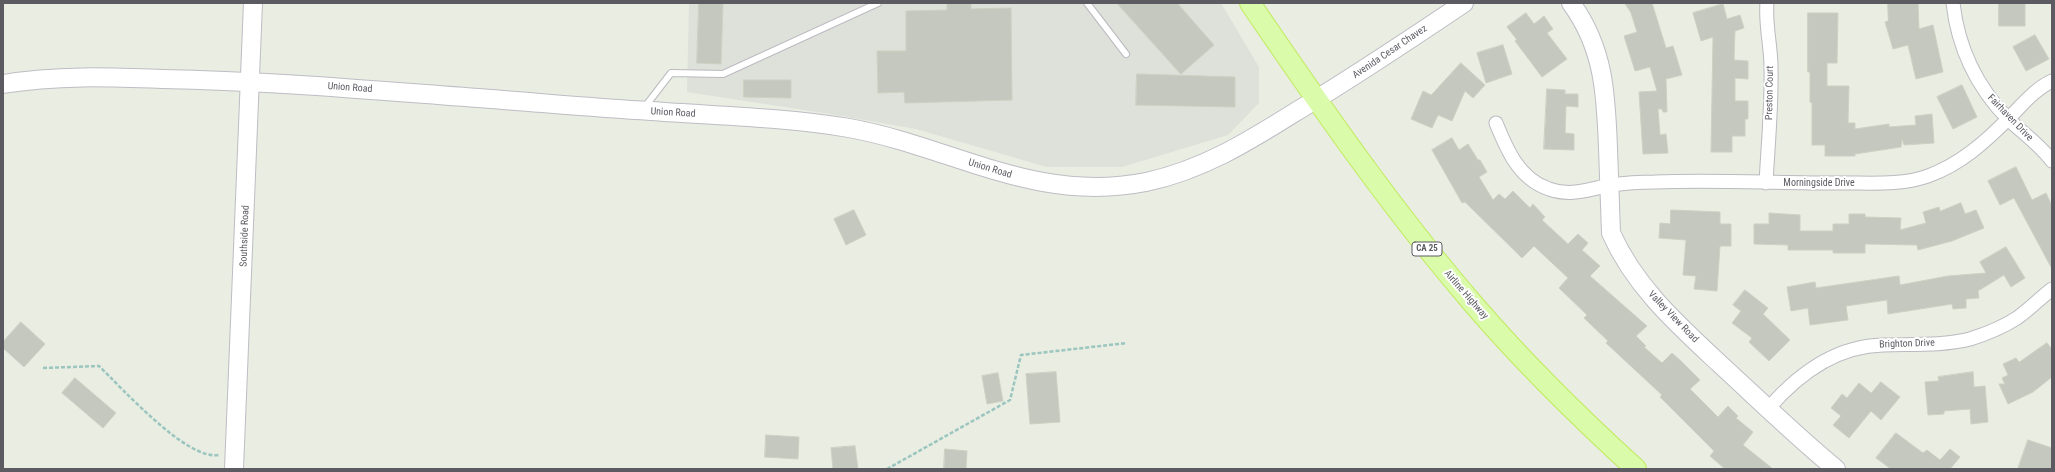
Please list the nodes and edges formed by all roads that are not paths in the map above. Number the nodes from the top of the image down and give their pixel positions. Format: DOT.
graph roads {
  1 [pos="253,3"];
  2 [pos="878,3"];
  3 [pos="1087,3"];
  4 [pos="1250,3"];
  5 [pos="1464,3"];
  6 [pos="1571,3"];
  7 [pos="1767,3"];
  8 [pos="1953,3"];
  9 [pos="1126,54"];
  10 [pos="250,80"];
  11 [pos="2052,81"];
  12 [pos="3,84"];
  13 [pos="1316,100"];
  14 [pos="642,111"];
  15 [pos="2008,119"];
  16 [pos="1496,123"];
  17 [pos="2052,161"];
  18 [pos="1766,183"];
  19 [pos="1610,186"];
  20 [pos="2052,289"];
  21 [pos="1768,409"];
  22 [pos="234,469"];
  23 [pos="1636,469"];
  24 [pos="1836,469"];
  1 -- 10 [label="street, Southside Road"];
  2 -- 14 [label="lane"];
  3 -- 9 [label="lane"];
  4 -- 13 [label="main road, Airline Highway / CA 25"];
  5 -- 13 [label="street, Avenida Cesar Chavez"];
  6 -- 19 [label="street, Valley View Road"];
  7 -- 18 [label="street, Preston Court"];
  8 -- 15 [label="street, Fairhaven Drive"];
  10 -- 12 [label="street, Union Road"];
  10 -- 14 [label="street, Union Road"];
  10 -- 22 [label="street, Southside Road"];
  11 -- 15 [label="street, Morningside Drive"];
  13 -- 14 [label="street, Union Road"];
  13 -- 23 [label="main road, Airline Highway / CA 25"];
  15 -- 17 [label="street, Fairhaven Drive"];
  15 -- 18 [label="street, Morningside Drive"];
  16 -- 19 [label="street, Morningside Drive"];
  18 -- 19 [label="street, Morningside Drive"];
  19 -- 21 [label="street, Valley View Road"];
  20 -- 21 [label="street, Brighton Drive"];
  21 -- 24 [label="street, Valley View Road"];
}
